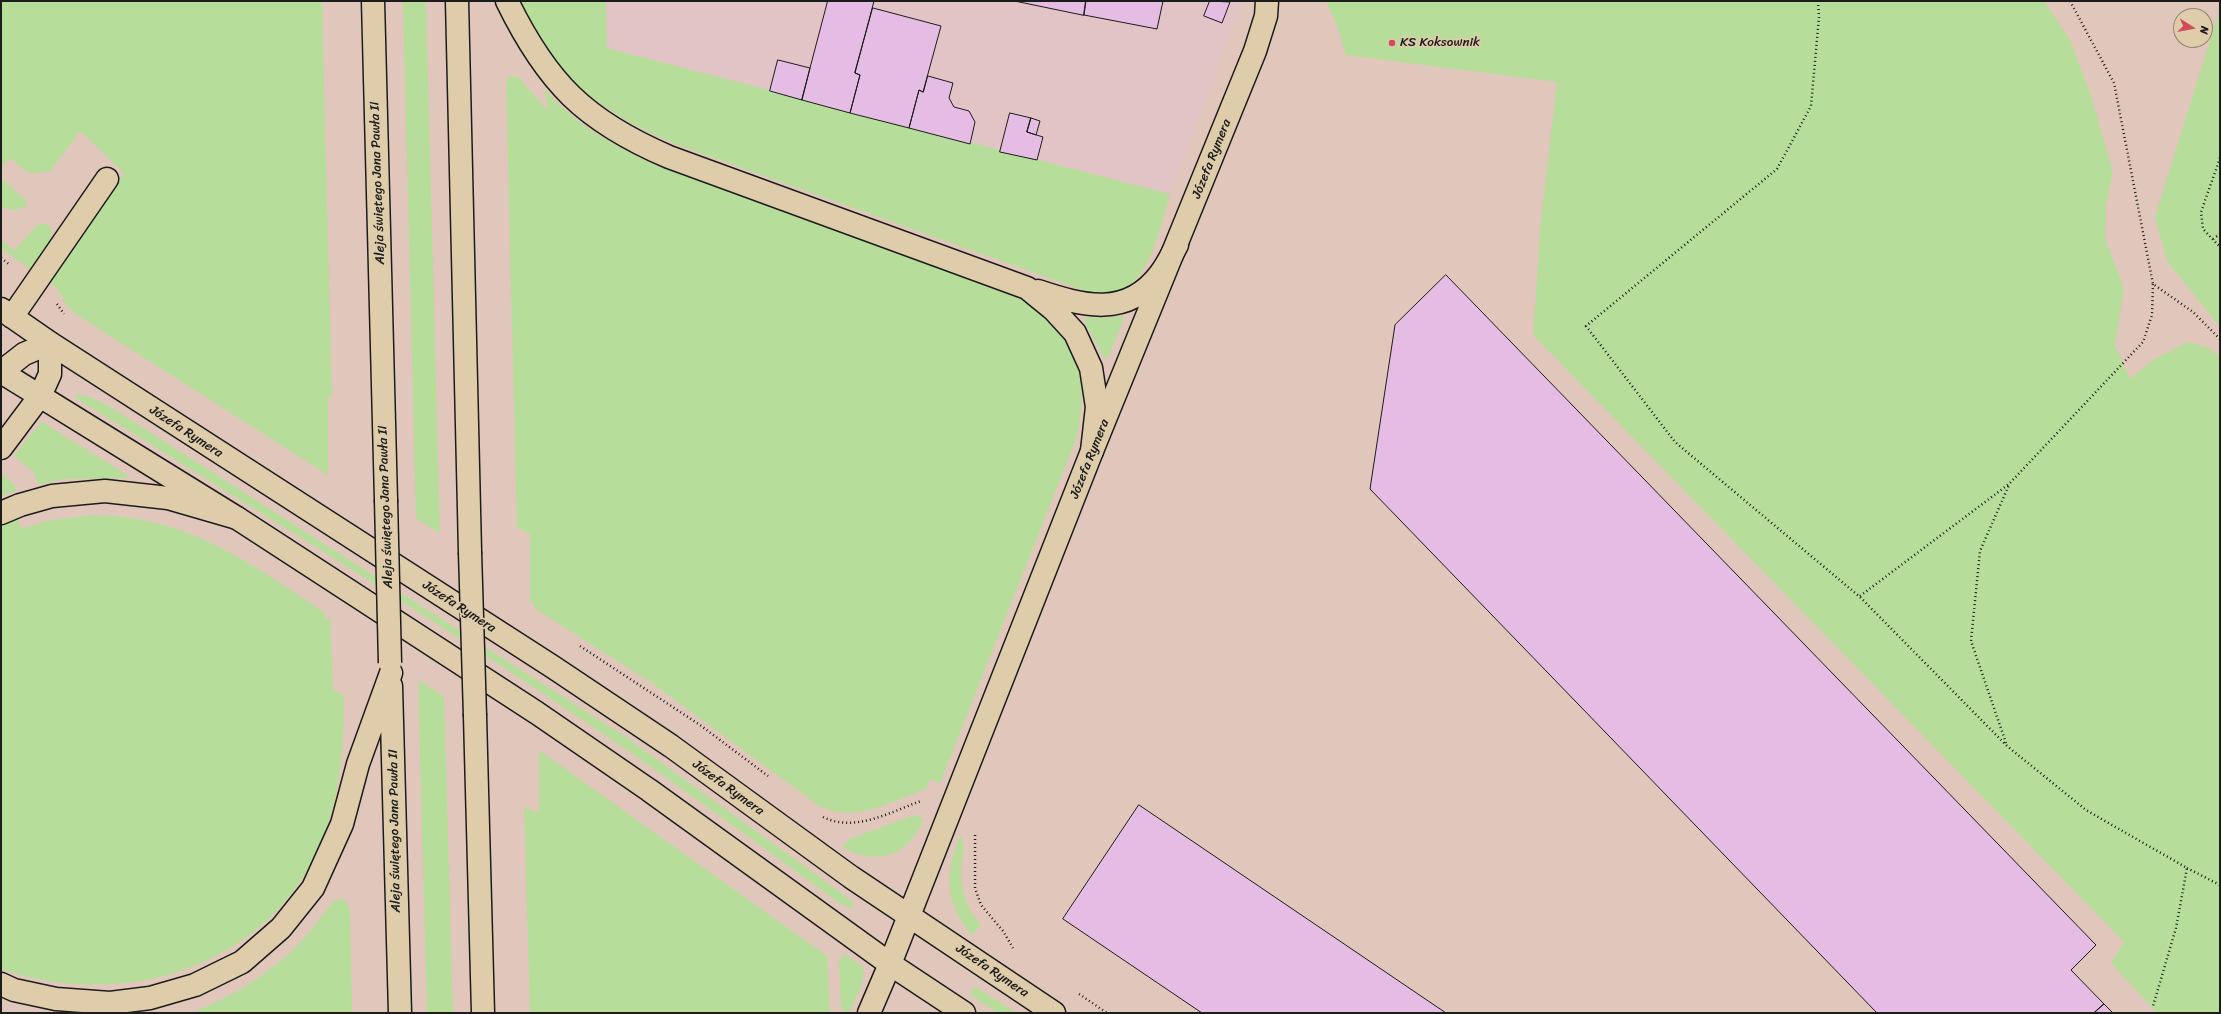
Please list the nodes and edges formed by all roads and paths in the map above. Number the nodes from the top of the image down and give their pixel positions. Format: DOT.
graph roads {
  1 [pos="373,1"];
  2 [pos="457,1"];
  3 [pos="507,1"];
  4 [pos="1268,1"];
  5 [pos="1818,1"];
  6 [pos="2070,1"];
  7 [pos="2220,158"];
  8 [pos="107,179"];
  9 [pos="2220,234"];
  10 [pos="2213,239"];
  11 [pos="1177,245"];
  12 [pos="2220,247"];
  13 [pos="2153,284"];
  14 [pos="1028,288"];
  15 [pos="7,313"];
  16 [pos="2220,339"];
  17 [pos="50,343"];
  18 [pos="1,372"];
  19 [pos="40,396"];
  20 [pos="1,448"];
  21 [pos="1092,451"];
  22 [pos="2009,484"];
  23 [pos="1,513"];
  24 [pos="237,518"];
  25 [pos="1860,596"];
  26 [pos="391,668"];
  27 [pos="2007,746"];
  28 [pos="975,833"];
  29 [pos="2187,868"];
  30 [pos="2220,885"];
  31 [pos="909,916"];
  32 [pos="1015,949"];
  33 [pos="890,964"];
  34 [pos="1,984"];
  35 [pos="1075,992"];
  36 [pos="2153,1006"];
  37 [pos="400,1013"];
  38 [pos="483,1013"];
  39 [pos="870,1013"];
  40 [pos="964,1013"];
  41 [pos="1054,1013"];
  42 [pos="1107,1013"];
  1 -- 26 [label="main road, Aleja świętego Jana Pawła II, bridge"];
  2 -- 38 [label="main road, bridge"];
  3 -- 14 [label="main road"];
  4 -- 11 [label="main road, Józefa Rymera"];
  5 -- 25 [label="path"];
  6 -- 13 [label="path"];
  7 -- 10 [label="path"];
  8 -- 15 [label="main road"];
  9 -- 10 [label="path"];
  10 -- 12 [label="path"];
  11 -- 14 [label="main road"];
  11 -- 21 [label="main road, Józefa Rymera"];
  13 -- 16 [label="path"];
  13 -- 22 [label="path"];
  14 -- 21 [label="main road"];
  15 -- 17 [label="main road, Józefa Rymera"];
  17 -- 18 [label="main road"];
  17 -- 19 [label="main road"];
  17 -- 31 [label="main road, Józefa Rymera"];
  18 -- 19 [label="main road"];
  19 -- 20 [label="main road"];
  19 -- 24 [label="main road"];
  21 -- 31 [label="main road, Józefa Rymera"];
  22 -- 25 [label="path"];
  22 -- 27 [label="path"];
  23 -- 24 [label="main road"];
  24 -- 33 [label="main road"];
  25 -- 27 [label="path"];
  26 -- 34 [label="main road"];
  26 -- 37 [label="main road, Aleja świętego Jana Pawła II"];
  27 -- 29 [label="path"];
  28 -- 32 [label="path"];
  29 -- 30 [label="path"];
  29 -- 36 [label="path"];
  31 -- 33 [label="main road, Józefa Rymera"];
  31 -- 41 [label="main road, Józefa Rymera"];
  33 -- 39 [label="main road, Józefa Rymera"];
  33 -- 40 [label="main road"];
  35 -- 42 [label="path"];
}
